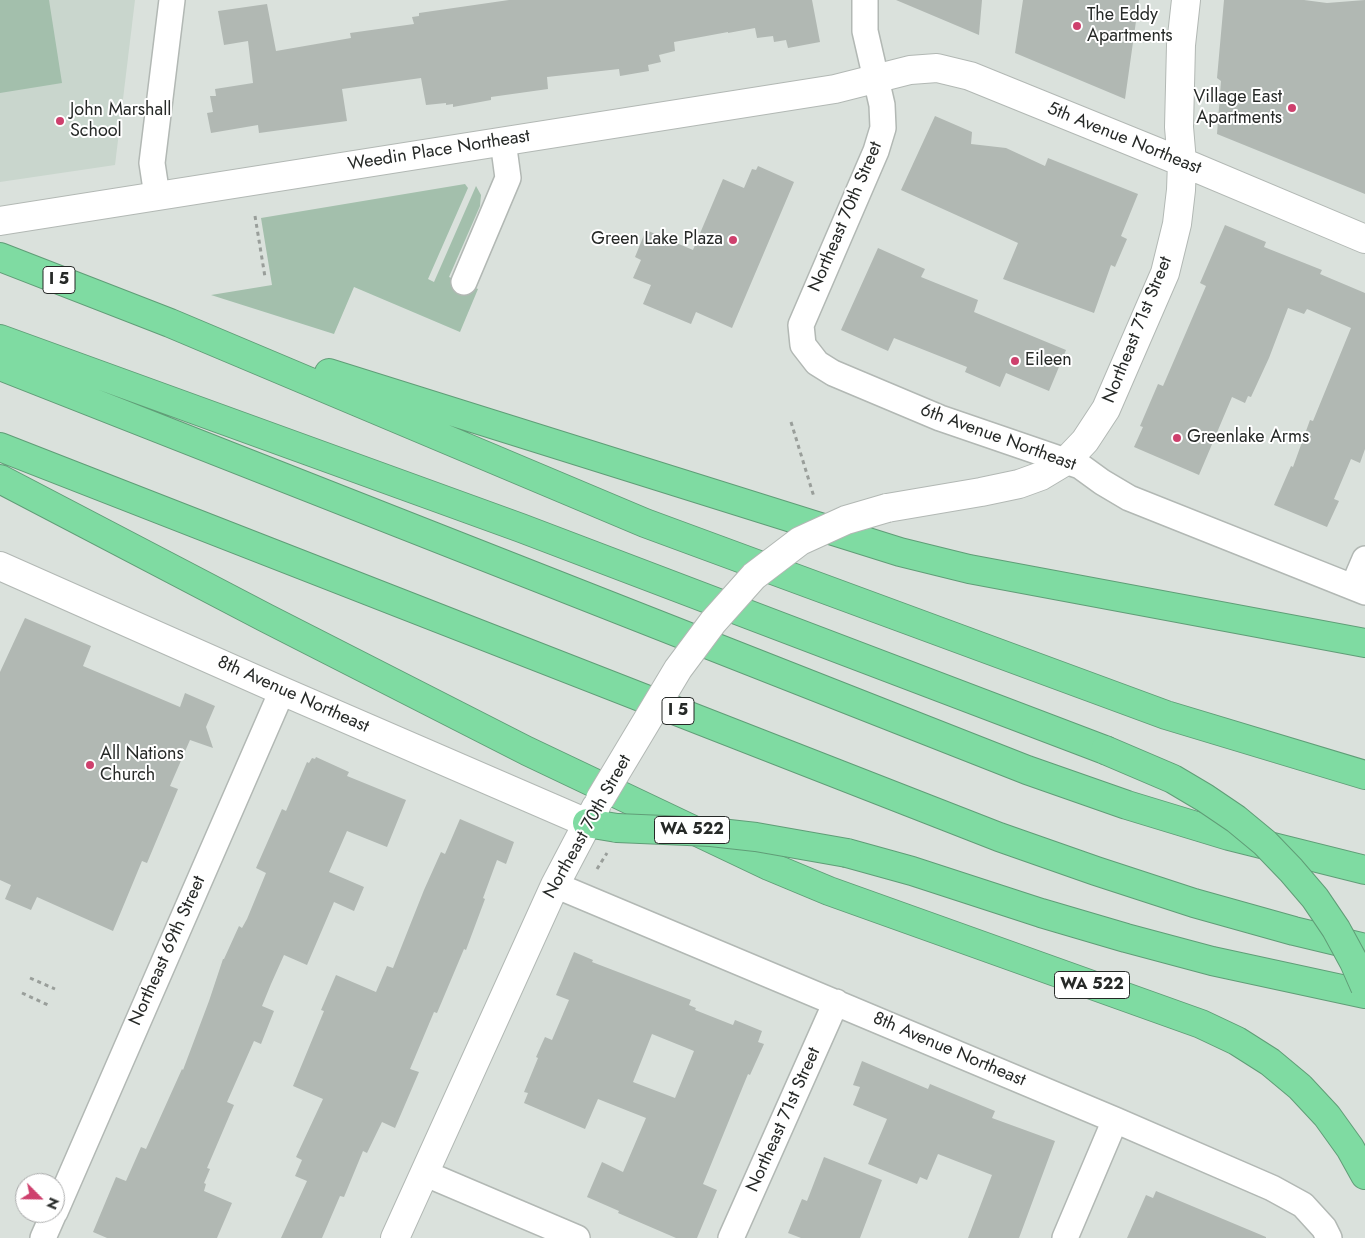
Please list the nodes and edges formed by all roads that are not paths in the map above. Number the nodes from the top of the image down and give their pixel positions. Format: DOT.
graph roads {
  1 [pos="172,0"];
  2 [pos="865,0"];
  3 [pos="1186,0"];
  4 [pos="876,78"];
  5 [pos="503,141"];
  6 [pos="1182,162"];
  7 [pos="157,196"];
  8 [pos="0,221"];
  9 [pos="1365,239"];
  10 [pos="0,257"];
  11 [pos="464,282"];
  12 [pos="170,323"];
  13 [pos="0,339"];
  14 [pos="803,345"];
  15 [pos="0,366"];
  16 [pos="0,446"];
  17 [pos="1066,461"];
  18 [pos="0,479"];
  19 [pos="887,508"];
  20 [pos="1365,559"];
  21 [pos="0,566"];
  22 [pos="1359,590"];
  23 [pos="1365,643"];
  24 [pos="282,691"];
  25 [pos="1365,775"];
  26 [pos="607,796"];
  27 [pos="587,823"];
  28 [pos="1365,870"];
  29 [pos="555,884"];
  30 [pos="1365,948"];
  31 [pos="1365,987"];
  32 [pos="1365,994"];
  33 [pos="836,1002"];
  34 [pos="1115,1120"];
  35 [pos="424,1172"];
  36 [pos="1365,1175"];
  37 [pos="65,1189"];
  38 [pos="50,1223"];
  39 [pos="43,1238"];
  40 [pos="395,1238"];
  41 [pos="577,1238"];
  42 [pos="731,1238"];
  43 [pos="1065,1238"];
  44 [pos="1329,1238"];
  1 -- 7 [label="street"];
  2 -- 4 [label="street, Northeast 70th Street"];
  3 -- 6 [label="street, Northeast 71st Street"];
  4 -- 5 [label="street, Weedin Place Northeast"];
  4 -- 6 [label="street, 5th Avenue Northeast"];
  4 -- 14 [label="street, Northeast 70th Street"];
  5 -- 7 [label="street, Weedin Place Northeast"];
  5 -- 11 [label="street"];
  6 -- 9 [label="street, 5th Avenue Northeast"];
  6 -- 17 [label="street, Northeast 71st Street"];
  7 -- 8 [label="street, Weedin Place Northeast"];
  10 -- 12 [label="highway, I 5"];
  12 -- 23 [label="highway"];
  12 -- 25 [label="highway, I 5"];
  13 -- 31 [label="highway, bridge"];
  14 -- 17 [label="street, 6th Avenue Northeast"];
  15 -- 28 [label="highway"];
  16 -- 30 [label="highway, I 5"];
  17 -- 19 [label="street, Northeast 71st Street"];
  17 -- 22 [label="street, 6th Avenue Northeast"];
  18 -- 26 [label="highway"];
  19 -- 26 [label="street, Northeast 70th Street, bridge"];
  20 -- 22 [label="street"];
  21 -- 24 [label="street, 8th Avenue Northeast"];
  24 -- 27 [label="street, 8th Avenue Northeast"];
  24 -- 37 [label="street, Northeast 69th Street"];
  26 -- 27 [label="street, Northeast 70th Street"];
  26 -- 36 [label="highway, WA 522"];
  27 -- 29 [label="street, Northeast 70th Street"];
  27 -- 32 [label="highway, bridge"];
  29 -- 33 [label="street, 8th Avenue Northeast"];
  29 -- 35 [label="street, Northeast 70th Street"];
  33 -- 34 [label="street, 8th Avenue Northeast"];
  33 -- 42 [label="street, Northeast 71st Street"];
  34 -- 43 [label="street"];
  34 -- 44 [label="street, 8th Avenue Northeast"];
  35 -- 40 [label="street, Northeast 70th Street"];
  35 -- 41 [label="street"];
  38 -- 39 [label="street, Northeast 69th Street"];
}
